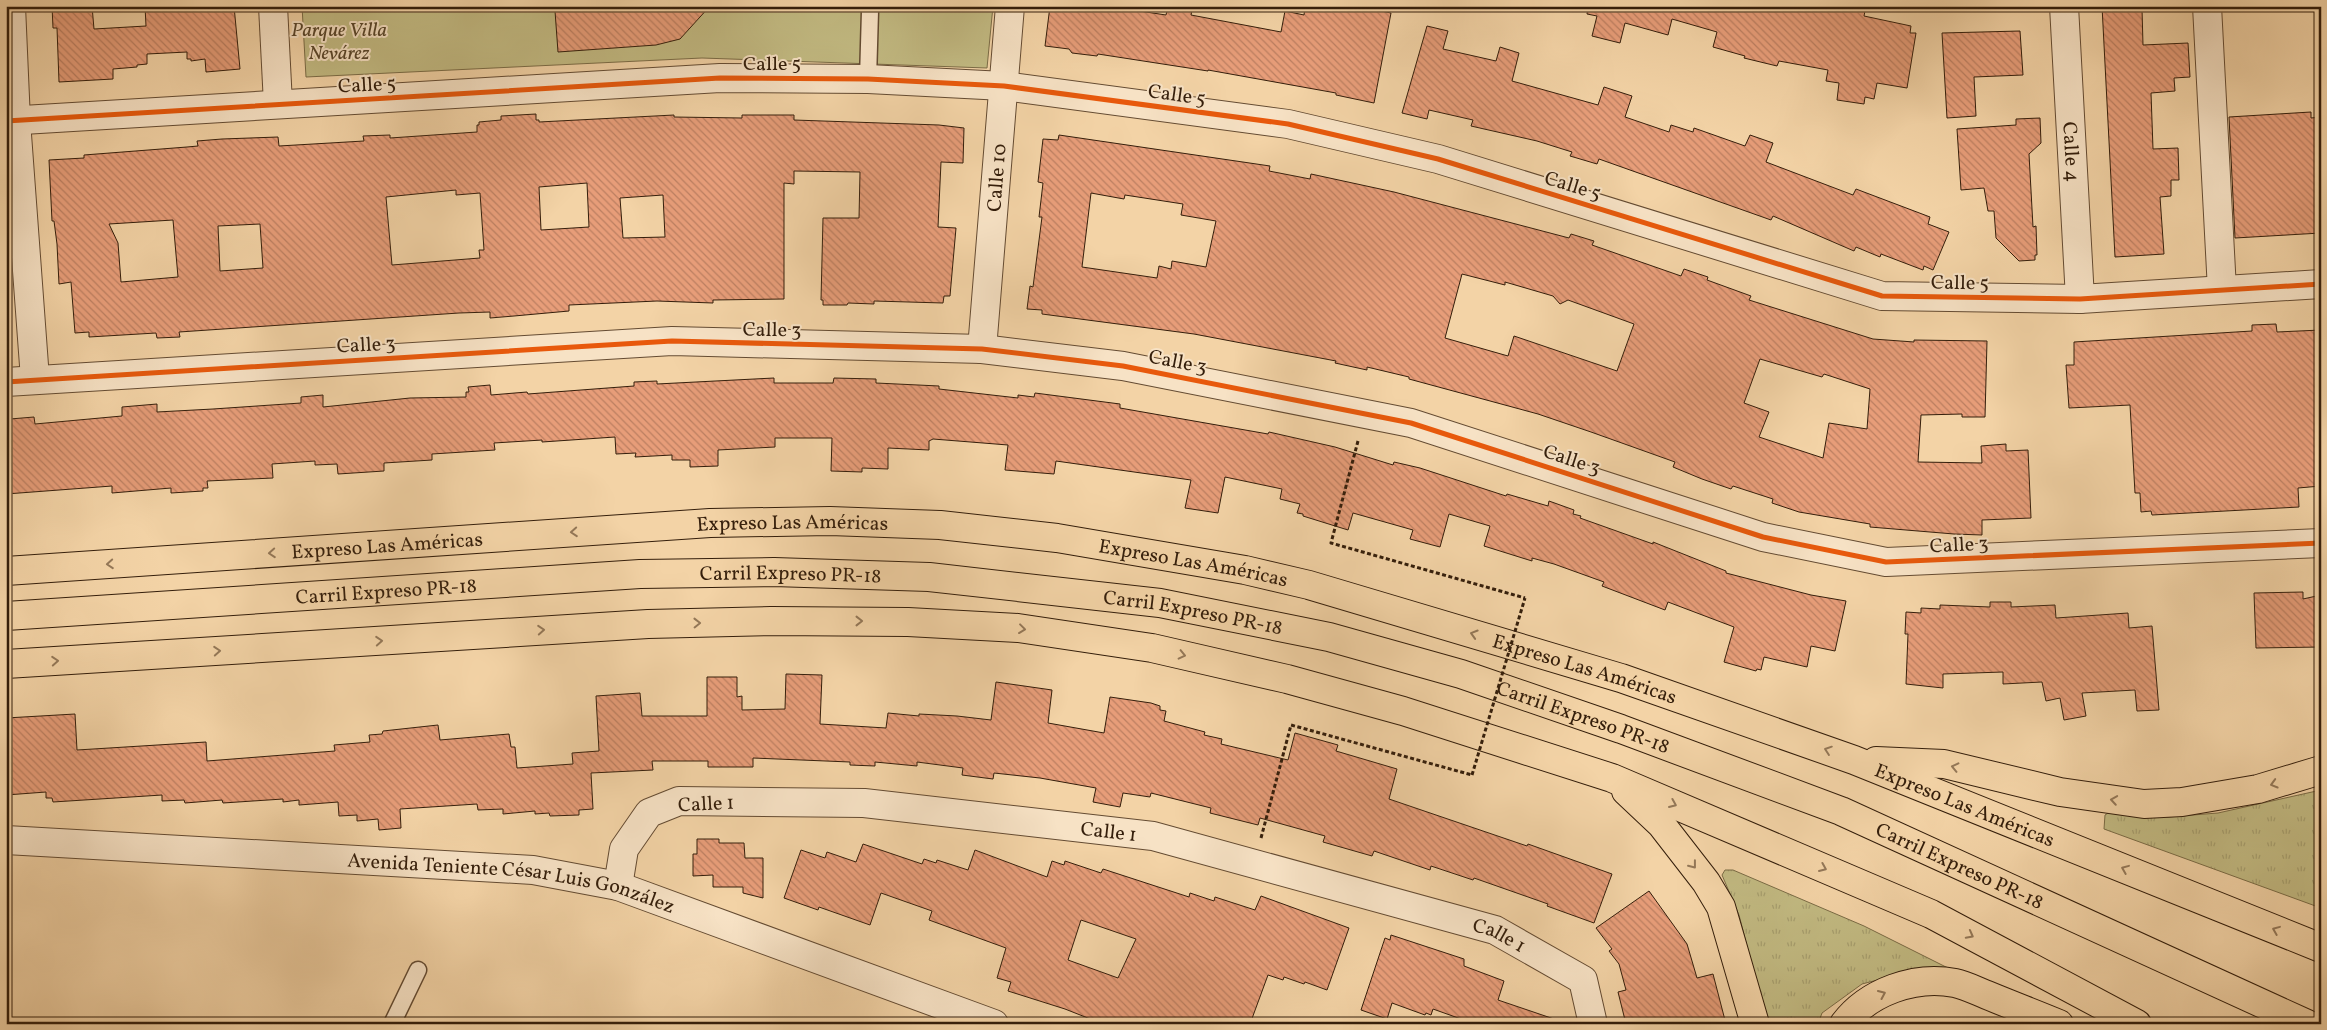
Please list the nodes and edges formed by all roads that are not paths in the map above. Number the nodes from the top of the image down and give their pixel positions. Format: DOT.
graph roads {
  1 [pos="11,6"];
  2 [pos="273,6"];
  3 [pos="1010,6"];
  4 [pos="2064,6"];
  5 [pos="2208,6"];
  6 [pos="870,11"];
  7 [pos="868,79"];
  8 [pos="1004,86"];
  9 [pos="278,104"];
  10 [pos="11,121"];
  11 [pos="2321,284"];
  12 [pos="2222,290"];
  13 [pos="2080,298"];
  14 [pos="982,349"];
  15 [pos="35,379"];
  16 [pos="6,382"];
  17 [pos="2321,543"];
  18 [pos="6,571"];
  19 [pos="6,616"];
  20 [pos="6,664"];
  21 [pos="1854,760"];
  22 [pos="2321,770"];
  23 [pos="1612,778"];
  24 [pos="6,840"];
  25 [pos="618,886"];
  26 [pos="2321,948"];
  27 [pos="418,970"];
  28 [pos="392,1024"];
  29 [pos="994,1024"];
  30 [pos="1592,1024"];
  31 [pos="1755,1024"];
  32 [pos="1844,1024"];
  33 [pos="2059,1024"];
  34 [pos="2136,1024"];
  35 [pos="2307,1024"];
  1 -- 10 [label="street"];
  2 -- 9 [label="street"];
  3 -- 8 [label="street, Calle 10"];
  4 -- 13 [label="street, Calle 4"];
  5 -- 12 [label="street"];
  6 -- 7 [label="lane"];
  7 -- 8 [label="street, Calle 5"];
  7 -- 9 [label="street, Calle 5"];
  8 -- 13 [label="street, Calle 5"];
  8 -- 14 [label="street, Calle 10"];
  9 -- 10 [label="street, Calle 5"];
  10 -- 15 [label="street"];
  11 -- 12 [label="street, Calle 5"];
  12 -- 13 [label="street, Calle 5"];
  14 -- 15 [label="street, Calle 3"];
  14 -- 17 [label="street, Calle 3"];
  15 -- 16 [label="street, Calle 3"];
  21 -- 18 [label="highway, Expreso Las Américas, one-way"];
  19 -- 35 [label="highway, Carril Expreso PR-18"];
  20 -- 23 [label="highway, one-way"];
  22 -- 21 [label="highway, one-way"];
  26 -- 21 [label="highway, Expreso Las Américas, one-way"];
  23 -- 31 [label="highway, one-way"];
  23 -- 34 [label="highway, one-way"];
  24 -- 25 [label="street, Avenida Teniente César Luis González"];
  25 -- 29 [label="street, Avenida Teniente César Luis González"];
  25 -- 30 [label="street, Calle 1"];
  27 -- 28 [label="lane"];
  32 -- 33 [label="highway, one-way"];
}
